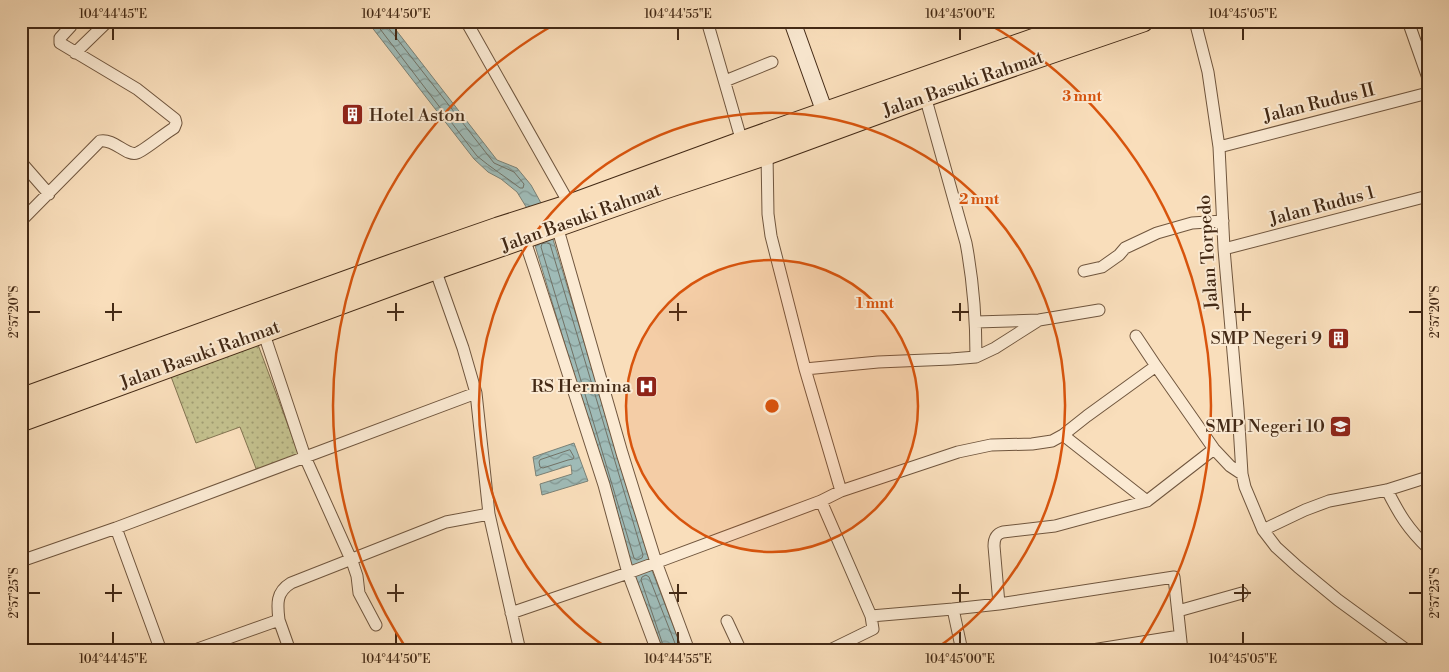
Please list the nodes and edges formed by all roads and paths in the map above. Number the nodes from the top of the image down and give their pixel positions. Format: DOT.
graph roads {
  1 [pos="71,21"];
  2 [pos="108,21"];
  3 [pos="707,21"];
  4 [pos="792,21"];
  5 [pos="1086,21"];
  6 [pos="1144,21"];
  7 [pos="1195,21"];
  8 [pos="1408,21"];
  9 [pos="470,23"];
  10 [pos="75,53"];
  11 [pos="772,62"];
  12 [pos="1428,78"];
  13 [pos="725,81"];
  14 [pos="1428,93"];
  15 [pos="925,96"];
  16 [pos="825,113"];
  17 [pos="742,142"];
  18 [pos="1219,147"];
  19 [pos="767,154"];
  20 [pos="21,162"];
  21 [pos="49,194"];
  22 [pos="1428,196"];
  23 [pos="558,217"];
  24 [pos="21,221"];
  25 [pos="1223,221"];
  26 [pos="525,232"];
  27 [pos="1224,249"];
  28 [pos="435,269"];
  29 [pos="1084,271"];
  30 [pos="1099,310"];
  31 [pos="1039,320"];
  32 [pos="976,322"];
  33 [pos="263,331"];
  34 [pos="1136,336"];
  35 [pos="976,357"];
  36 [pos="1156,366"];
  37 [pos="806,369"];
  38 [pos="476,393"];
  39 [pos="21,400"];
  40 [pos="21,421"];
  41 [pos="1063,435"];
  42 [pos="1214,448"];
  43 [pos="306,457"];
  44 [pos="1242,474"];
  45 [pos="1428,477"];
  46 [pos="1387,490"];
  47 [pos="841,491"];
  48 [pos="821,501"];
  49 [pos="1146,501"];
  50 [pos="489,514"];
  51 [pos="116,528"];
  52 [pos="1263,530"];
  53 [pos="1428,548"];
  54 [pos="351,560"];
  55 [pos="21,562"];
  56 [pos="654,563"];
  57 [pos="630,572"];
  58 [pos="1242,594"];
  59 [pos="999,604"];
  60 [pos="953,609"];
  61 [pos="1178,611"];
  62 [pos="510,613"];
  63 [pos="871,616"];
  64 [pos="279,620"];
  65 [pos="727,621"];
  66 [pos="376,625"];
  67 [pos="1180,636"];
  68 [pos="208,648"];
  69 [pos="161,651"];
  70 [pos="192,651"];
  71 [pos="290,651"];
  72 [pos="520,651"];
  73 [pos="657,651"];
  74 [pos="689,651"];
  75 [pos="741,651"];
  76 [pos="828,651"];
  77 [pos="962,651"];
  78 [pos="1086,651"];
  79 [pos="1182,651"];
  80 [pos="1408,651"];
  1 -- 10 [label="street"];
  2 -- 10 [label="street"];
  3 -- 13 [label="street"];
  4 -- 16 [label="street"];
  5 -- 16 [label="highway, Jalan Basuki Rahmat"];
  6 -- 15 [label="highway, Jalan Basuki Rahmat"];
  7 -- 18 [label="street, Jalan Torpedo"];
  8 -- 12 [label="street"];
  9 -- 23 [label="street"];
  10 -- 21 [label="street"];
  11 -- 13 [label="street"];
  13 -- 17 [label="street"];
  14 -- 18 [label="street, Jalan Rudus II"];
  15 -- 19 [label="highway, Jalan Basuki Rahmat"];
  15 -- 32 [label="street"];
  16 -- 17 [label="highway, Jalan Basuki Rahmat"];
  17 -- 23 [label="highway, Jalan Basuki Rahmat"];
  18 -- 25 [label="street, Jalan Torpedo"];
  19 -- 23 [label="highway, Jalan Basuki Rahmat"];
  19 -- 37 [label="street"];
  20 -- 21 [label="street"];
  21 -- 24 [label="street"];
  22 -- 27 [label="street, Jalan Rudus 1"];
  23 -- 26 [label="highway, Jalan Basuki Rahmat"];
  23 -- 56 [label="street"];
  25 -- 27 [label="street, Jalan Torpedo"];
  25 -- 29 [label="street"];
  26 -- 28 [label="highway, Jalan Basuki Rahmat"];
  26 -- 39 [label="highway, Jalan Basuki Rahmat"];
  26 -- 57 [label="street"];
  27 -- 44 [label="street, Jalan Torpedo"];
  28 -- 33 [label="highway, Jalan Basuki Rahmat"];
  28 -- 38 [label="street"];
  30 -- 31 [label="street"];
  31 -- 32 [label="street"];
  31 -- 35 [label="street"];
  32 -- 35 [label="street"];
  33 -- 40 [label="highway, Jalan Basuki Rahmat"];
  33 -- 43 [label="street"];
  34 -- 36 [label="street"];
  35 -- 37 [label="street"];
  36 -- 41 [label="street"];
  36 -- 42 [label="street"];
  37 -- 47 [label="street"];
  38 -- 43 [label="street"];
  38 -- 50 [label="street"];
  41 -- 47 [label="street"];
  41 -- 49 [label="street"];
  42 -- 44 [label="street"];
  42 -- 49 [label="street"];
  43 -- 51 [label="street"];
  43 -- 54 [label="street"];
  44 -- 52 [label="street, Jalan Torpedo"];
  45 -- 46 [label="street"];
  46 -- 52 [label="street"];
  46 -- 53 [label="street"];
  47 -- 48 [label="street"];
  48 -- 56 [label="street"];
  48 -- 63 [label="street"];
  49 -- 59 [label="street"];
  50 -- 54 [label="street"];
  50 -- 62 [label="street"];
  51 -- 55 [label="street"];
  51 -- 69 [label="street"];
  52 -- 80 [label="street, Jalan Torpedo"];
  54 -- 64 [label="street"];
  54 -- 66 [label="street"];
  56 -- 57 [label="street"];
  56 -- 74 [label="street"];
  57 -- 62 [label="street"];
  57 -- 73 [label="street"];
  58 -- 61 [label="street"];
  59 -- 60 [label="street"];
  59 -- 61 [label="street"];
  60 -- 63 [label="street"];
  60 -- 77 [label="street"];
  61 -- 67 [label="street"];
  62 -- 72 [label="street"];
  63 -- 76 [label="street"];
  64 -- 68 [label="street"];
  64 -- 71 [label="street"];
  65 -- 75 [label="street"];
  67 -- 78 [label="street"];
  67 -- 79 [label="street"];
  68 -- 70 [label="street"];
}
